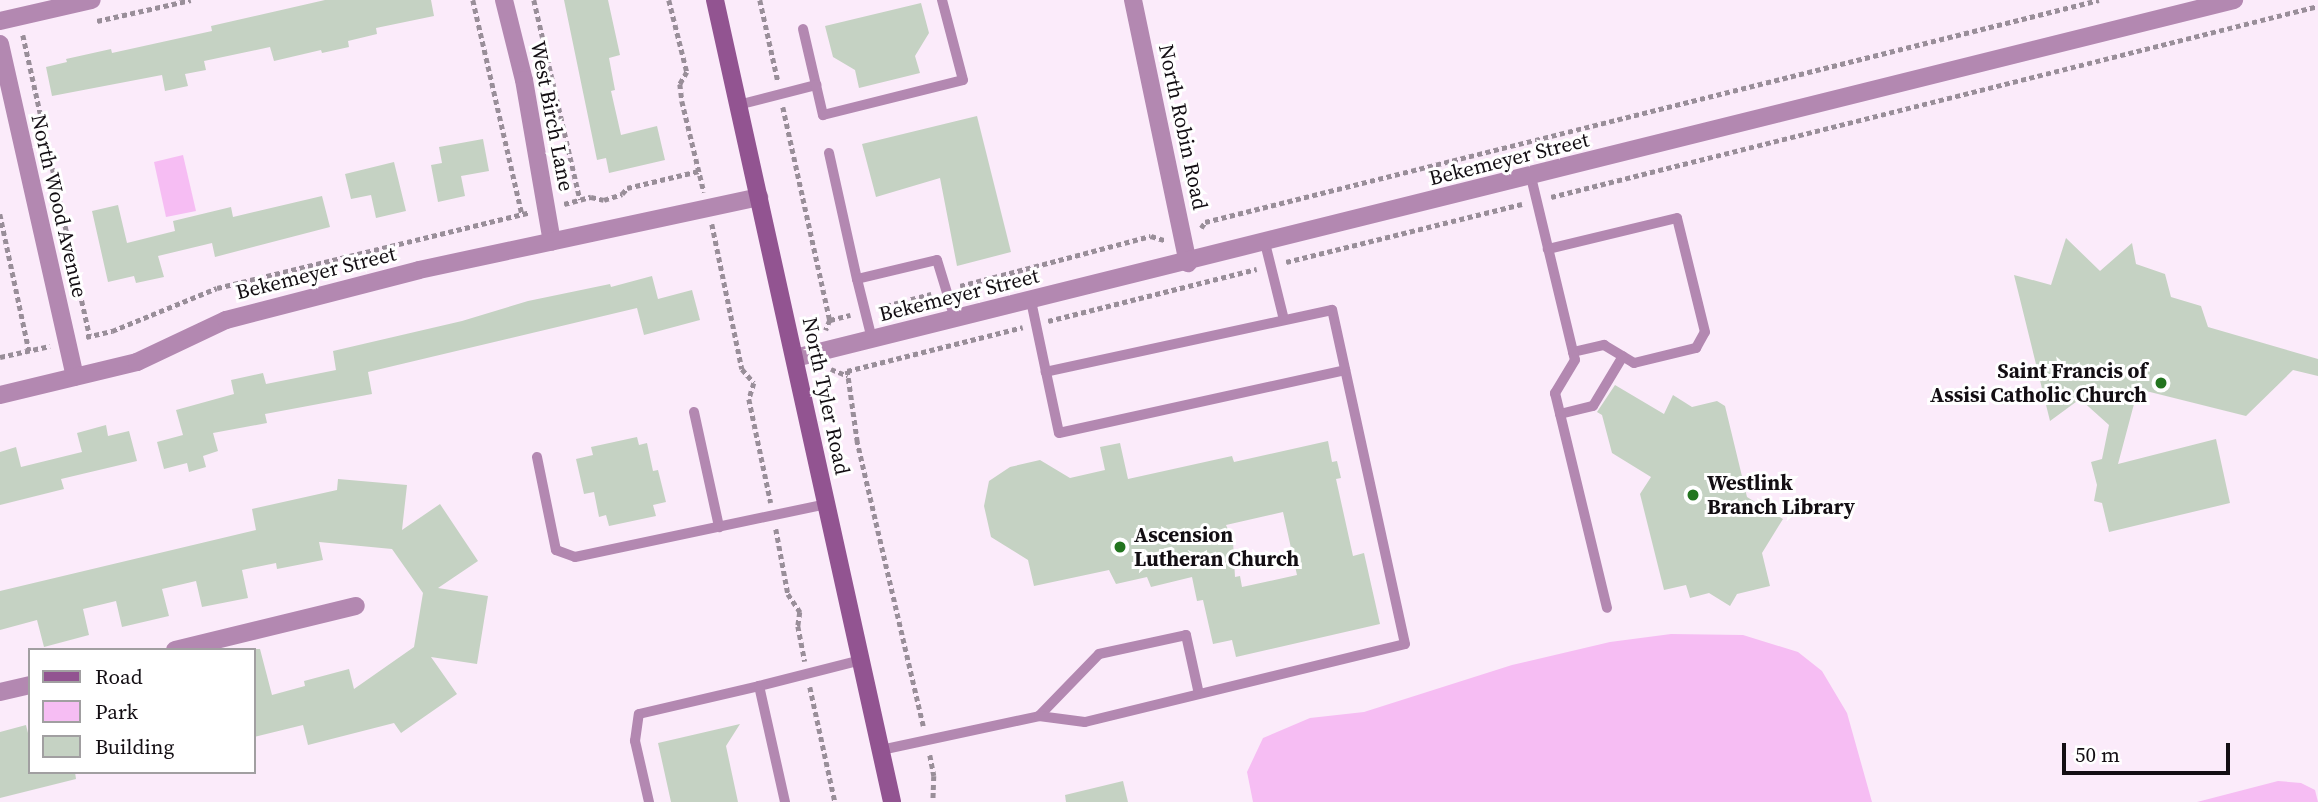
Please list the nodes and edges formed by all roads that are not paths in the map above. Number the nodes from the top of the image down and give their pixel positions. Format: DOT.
graph roads {
  1 [pos="92,0"];
  2 [pos="504,0"];
  3 [pos="715,0"];
  4 [pos="942,0"];
  5 [pos="1133,0"];
  6 [pos="2234,0"];
  7 [pos="0,21"];
  8 [pos="803,29"];
  9 [pos="7,42"];
  10 [pos="816,85"];
  11 [pos="738,105"];
  12 [pos="830,153"];
  13 [pos="1531,177"];
  14 [pos="759,197"];
  15 [pos="552,242"];
  16 [pos="1265,243"];
  17 [pos="1548,249"];
  18 [pos="1188,262"];
  19 [pos="857,279"];
  20 [pos="1031,301"];
  21 [pos="955,319"];
  22 [pos="1284,320"];
  23 [pos="872,340"];
  24 [pos="1573,352"];
  25 [pos="1623,356"];
  26 [pos="795,358"];
  27 [pos="1346,370"];
  28 [pos="1046,372"];
  29 [pos="75,377"];
  30 [pos="0,395"];
  31 [pos="694,412"];
  32 [pos="1560,414"];
  33 [pos="537,457"];
  34 [pos="827,504"];
  35 [pos="719,527"];
  36 [pos="356,606"];
  37 [pos="1607,608"];
  38 [pos="183,648"];
  39 [pos="861,660"];
  40 [pos="28,685"];
  41 [pos="759,686"];
  42 [pos="0,692"];
  43 [pos="1199,694"];
  44 [pos="1039,716"];
  45 [pos="881,750"];
  46 [pos="649,802"];
  47 [pos="785,802"];
  48 [pos="892,802"];
  1 -- 7 [label="street"];
  2 -- 15 [label="street, West Birch Lane"];
  3 -- 11 [label="main road, North Tyler Road"];
  4 -- 10 [label="lane"];
  5 -- 18 [label="street, North Robin Road"];
  6 -- 13 [label="street, Bekemeyer Street"];
  8 -- 10 [label="lane"];
  9 -- 29 [label="street, North Wood Avenue"];
  10 -- 11 [label="lane"];
  11 -- 14 [label="main road, North Tyler Road"];
  12 -- 19 [label="lane"];
  13 -- 16 [label="street, Bekemeyer Street"];
  13 -- 17 [label="lane"];
  14 -- 15 [label="street, Bekemeyer Street"];
  14 -- 26 [label="main road, North Tyler Road"];
  15 -- 29 [label="street, Bekemeyer Street"];
  16 -- 18 [label="street, Bekemeyer Street"];
  16 -- 22 [label="lane"];
  17 -- 24 [label="lane"];
  17 -- 25 [label="lane"];
  18 -- 20 [label="street, Bekemeyer Street"];
  19 -- 21 [label="lane"];
  19 -- 23 [label="lane"];
  20 -- 21 [label="street, Bekemeyer Street"];
  20 -- 28 [label="lane"];
  21 -- 23 [label="street, Bekemeyer Street"];
  22 -- 27 [label="lane"];
  22 -- 28 [label="lane"];
  23 -- 26 [label="street, Bekemeyer Street"];
  24 -- 25 [label="lane"];
  24 -- 32 [label="lane"];
  25 -- 32 [label="lane"];
  26 -- 34 [label="main road, North Tyler Road"];
  27 -- 28 [label="lane"];
  27 -- 43 [label="lane"];
  29 -- 30 [label="street, Bekemeyer Street"];
  31 -- 35 [label="lane"];
  32 -- 37 [label="lane"];
  33 -- 35 [label="lane"];
  34 -- 35 [label="lane"];
  34 -- 39 [label="main road, North Tyler Road"];
  36 -- 38 [label="street"];
  39 -- 41 [label="lane"];
  39 -- 45 [label="main road, North Tyler Road"];
  40 -- 42 [label="street"];
  41 -- 46 [label="lane"];
  41 -- 47 [label="lane"];
  43 -- 44 [label="lane"];
  43 -- 44 [label="lane"];
  44 -- 45 [label="lane"];
  45 -- 48 [label="main road, North Tyler Road"];
}
